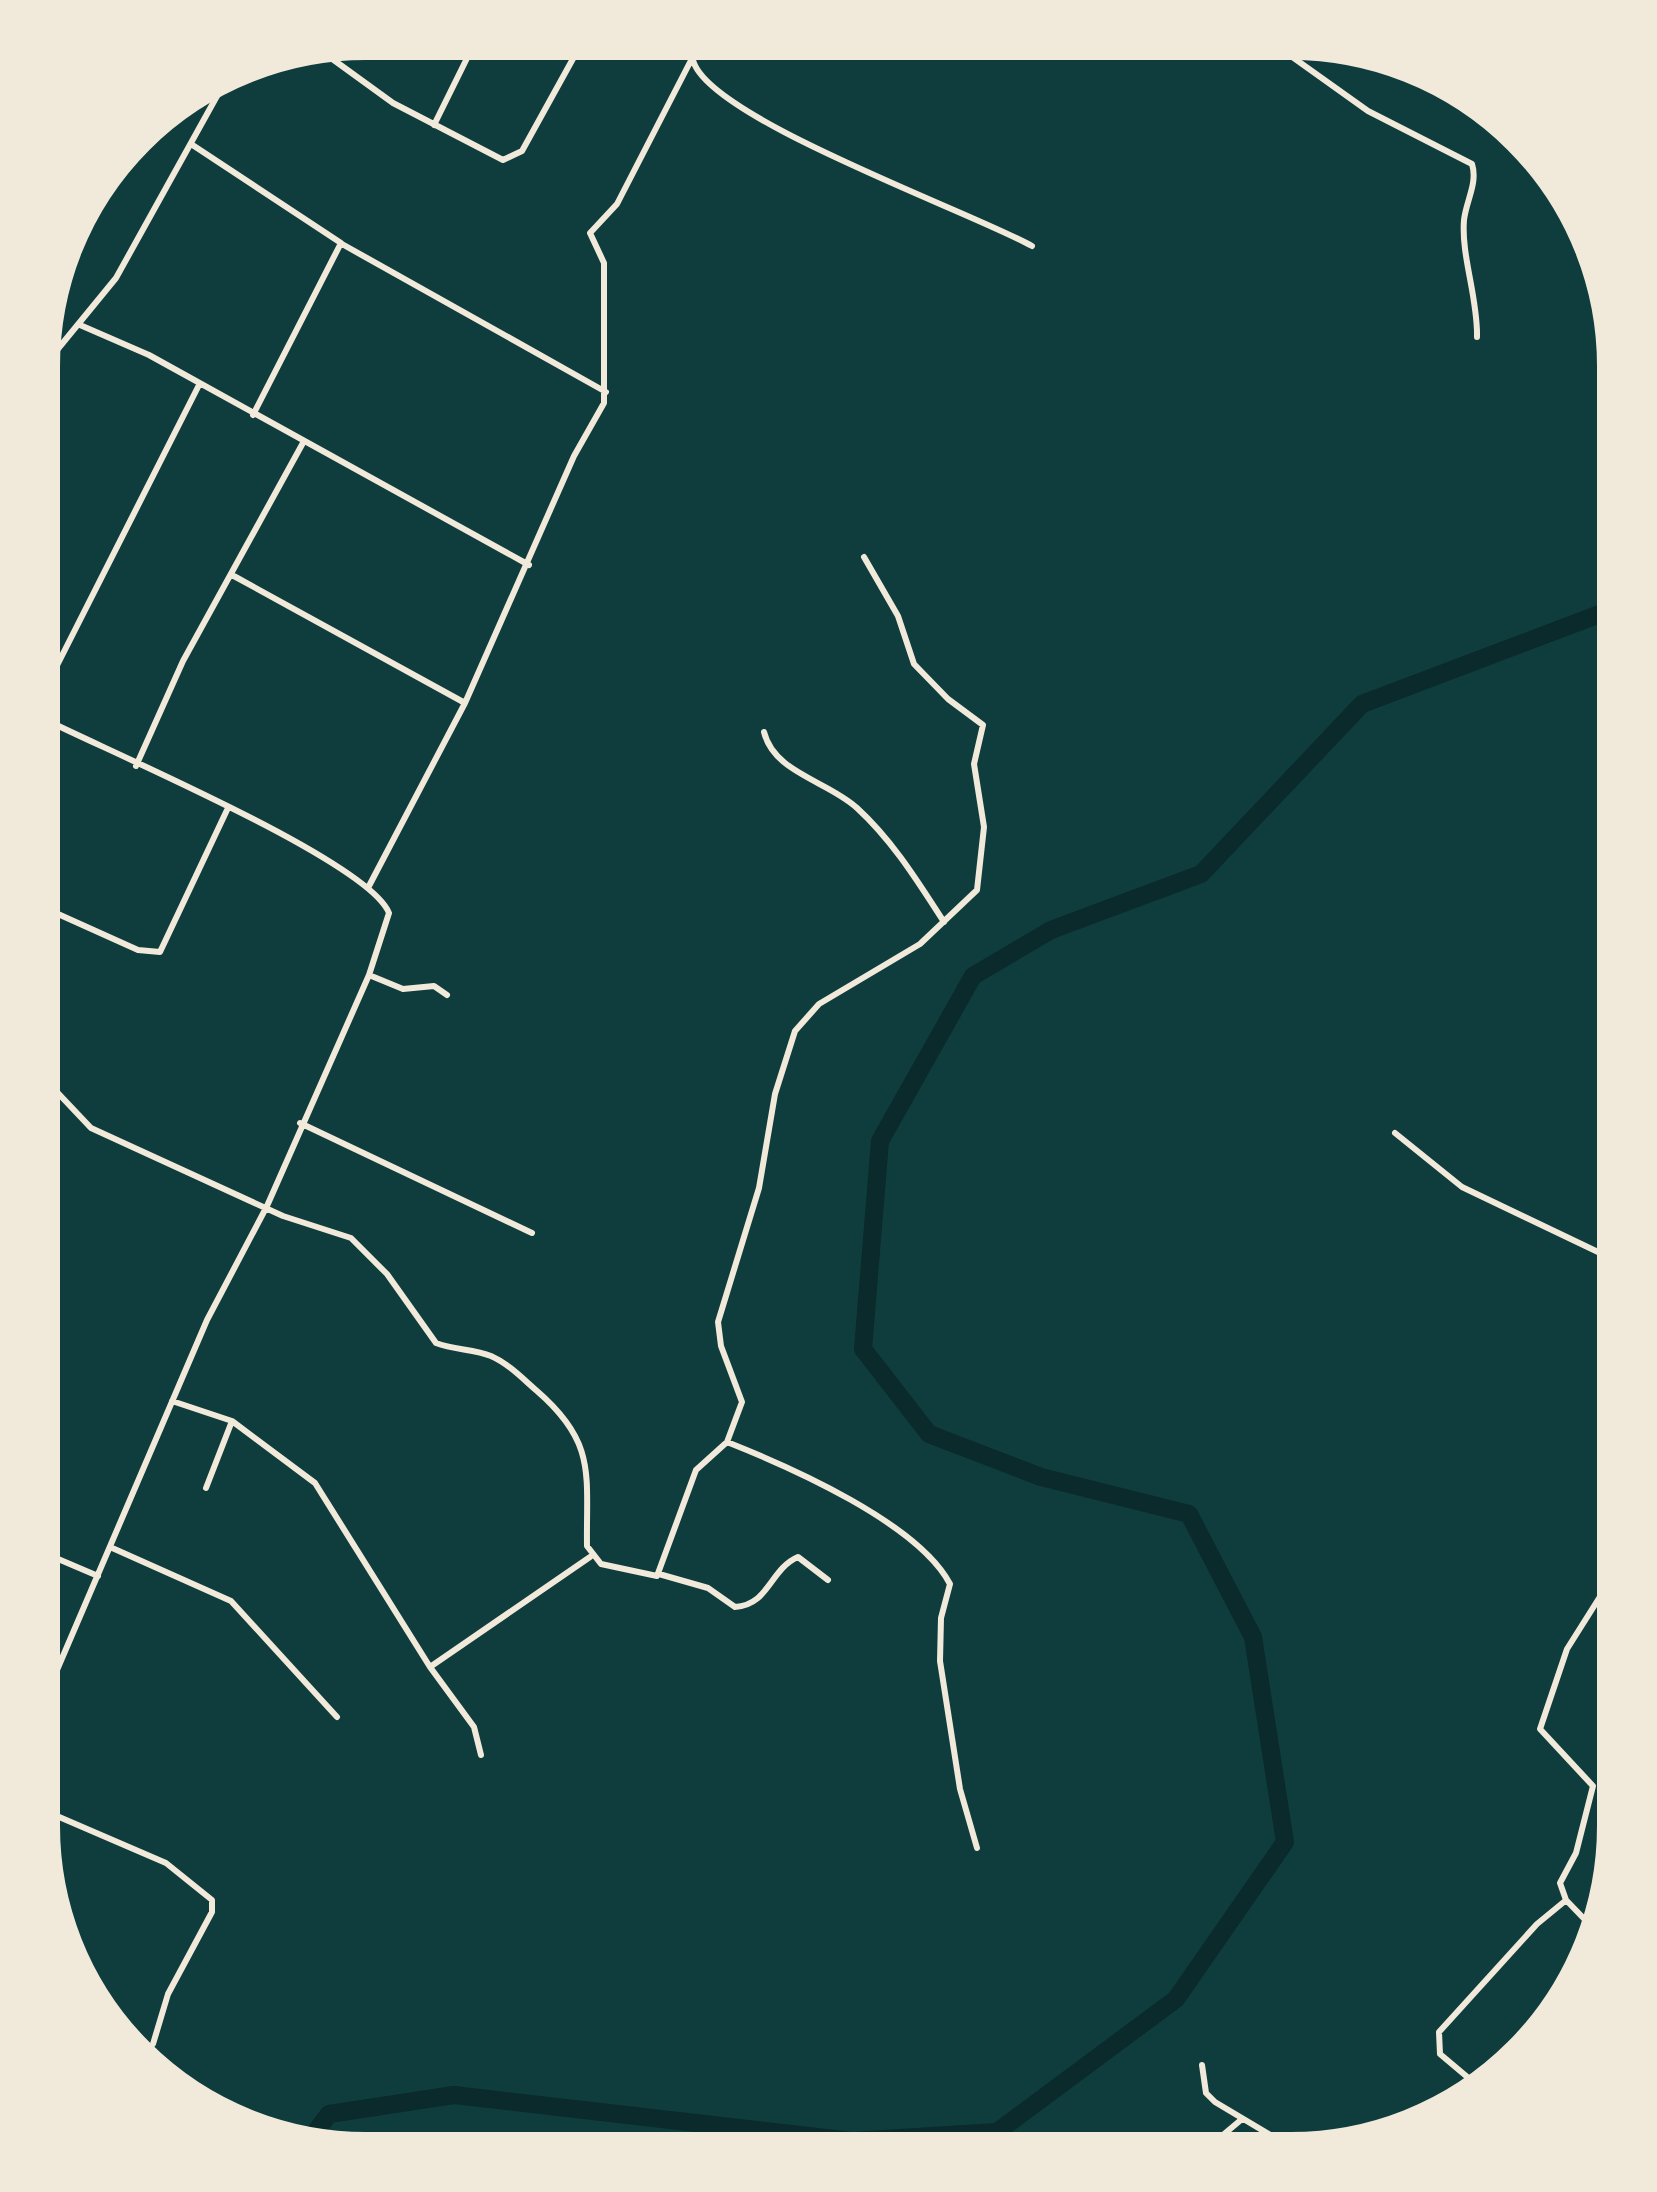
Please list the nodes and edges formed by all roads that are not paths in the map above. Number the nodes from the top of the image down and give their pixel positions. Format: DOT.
graph roads {
  1 [pos="1292,57"];
  2 [pos="467,58"];
  3 [pos="573,58"];
  4 [pos="691,58"];
  5 [pos="693,58"];
  6 [pos="333,60"];
  7 [pos="218,94"];
  8 [pos="434,124"];
  9 [pos="191,144"];
  10 [pos="341,243"];
  11 [pos="1032,246"];
  12 [pos="80,325"];
  13 [pos="1477,337"];
  14 [pos="58,350"];
  15 [pos="199,385"];
  16 [pos="606,392"];
  17 [pos="254,415"];
  18 [pos="304,441"];
  19 [pos="864,557"];
  20 [pos="530,565"];
  21 [pos="232,575"];
  22 [pos="57,665"];
  23 [pos="465,703"];
  24 [pos="57,726"];
  25 [pos="764,732"];
  26 [pos="136,766"];
  27 [pos="227,809"];
  28 [pos="369,886"];
  29 [pos="57,914"];
  30 [pos="944,922"];
  31 [pos="369,975"];
  32 [pos="447,995"];
  33 [pos="57,1092"];
  34 [pos="300,1123"];
  35 [pos="1395,1133"];
  36 [pos="267,1206"];
  37 [pos="532,1232"];
  38 [pos="1599,1253"];
  39 [pos="172,1400"];
  40 [pos="232,1421"];
  41 [pos="727,1442"];
  42 [pos="206,1488"];
  43 [pos="109,1547"];
  44 [pos="591,1556"];
  45 [pos="57,1559"];
  46 [pos="659,1574"];
  47 [pos="98,1576"];
  48 [pos="827,1580"];
  49 [pos="1599,1598"];
  50 [pos="430,1667"];
  51 [pos="57,1671"];
  52 [pos="337,1717"];
  53 [pos="481,1755"];
  54 [pos="57,1816"];
  55 [pos="977,1848"];
  56 [pos="1566,1900"];
  57 [pos="1585,1920"];
  58 [pos="153,2044"];
  59 [pos="1202,2065"];
  60 [pos="1469,2078"];
  61 [pos="1242,2119"];
  62 [pos="1223,2135"];
  63 [pos="1269,2135"];
  1 -- 13 [label="street"];
  2 -- 8 [label="street"];
  3 -- 8 [label="street"];
  4 -- 16 [label="street"];
  5 -- 11 [label="street"];
  6 -- 8 [label="street"];
  7 -- 9 [label="street"];
  9 -- 10 [label="street"];
  9 -- 12 [label="street"];
  10 -- 16 [label="street"];
  10 -- 17 [label="street"];
  12 -- 14 [label="street"];
  12 -- 15 [label="street"];
  15 -- 17 [label="street"];
  15 -- 22 [label="street"];
  16 -- 20 [label="street"];
  17 -- 18 [label="street"];
  18 -- 20 [label="street"];
  18 -- 21 [label="street"];
  19 -- 30 [label="street"];
  20 -- 23 [label="street"];
  21 -- 23 [label="street"];
  21 -- 26 [label="street"];
  23 -- 28 [label="street"];
  24 -- 26 [label="street"];
  25 -- 30 [label="street"];
  26 -- 27 [label="street"];
  27 -- 28 [label="street"];
  27 -- 29 [label="street"];
  28 -- 31 [label="street"];
  30 -- 41 [label="street"];
  31 -- 32 [label="street"];
  31 -- 34 [label="street"];
  33 -- 36 [label="street"];
  34 -- 36 [label="street"];
  34 -- 37 [label="street"];
  35 -- 38 [label="street"];
  36 -- 39 [label="street"];
  36 -- 44 [label="street"];
  39 -- 40 [label="street"];
  39 -- 43 [label="street"];
  40 -- 42 [label="street"];
  40 -- 50 [label="street"];
  41 -- 46 [label="street"];
  41 -- 55 [label="street"];
  43 -- 47 [label="street"];
  43 -- 52 [label="street"];
  44 -- 46 [label="street"];
  44 -- 50 [label="street"];
  45 -- 47 [label="street"];
  46 -- 48 [label="street"];
  47 -- 51 [label="street"];
  49 -- 56 [label="street"];
  50 -- 53 [label="street"];
  54 -- 58 [label="street"];
  56 -- 57 [label="street"];
  56 -- 60 [label="street"];
  59 -- 61 [label="street"];
  61 -- 62 [label="street"];
  61 -- 63 [label="street"];
}
